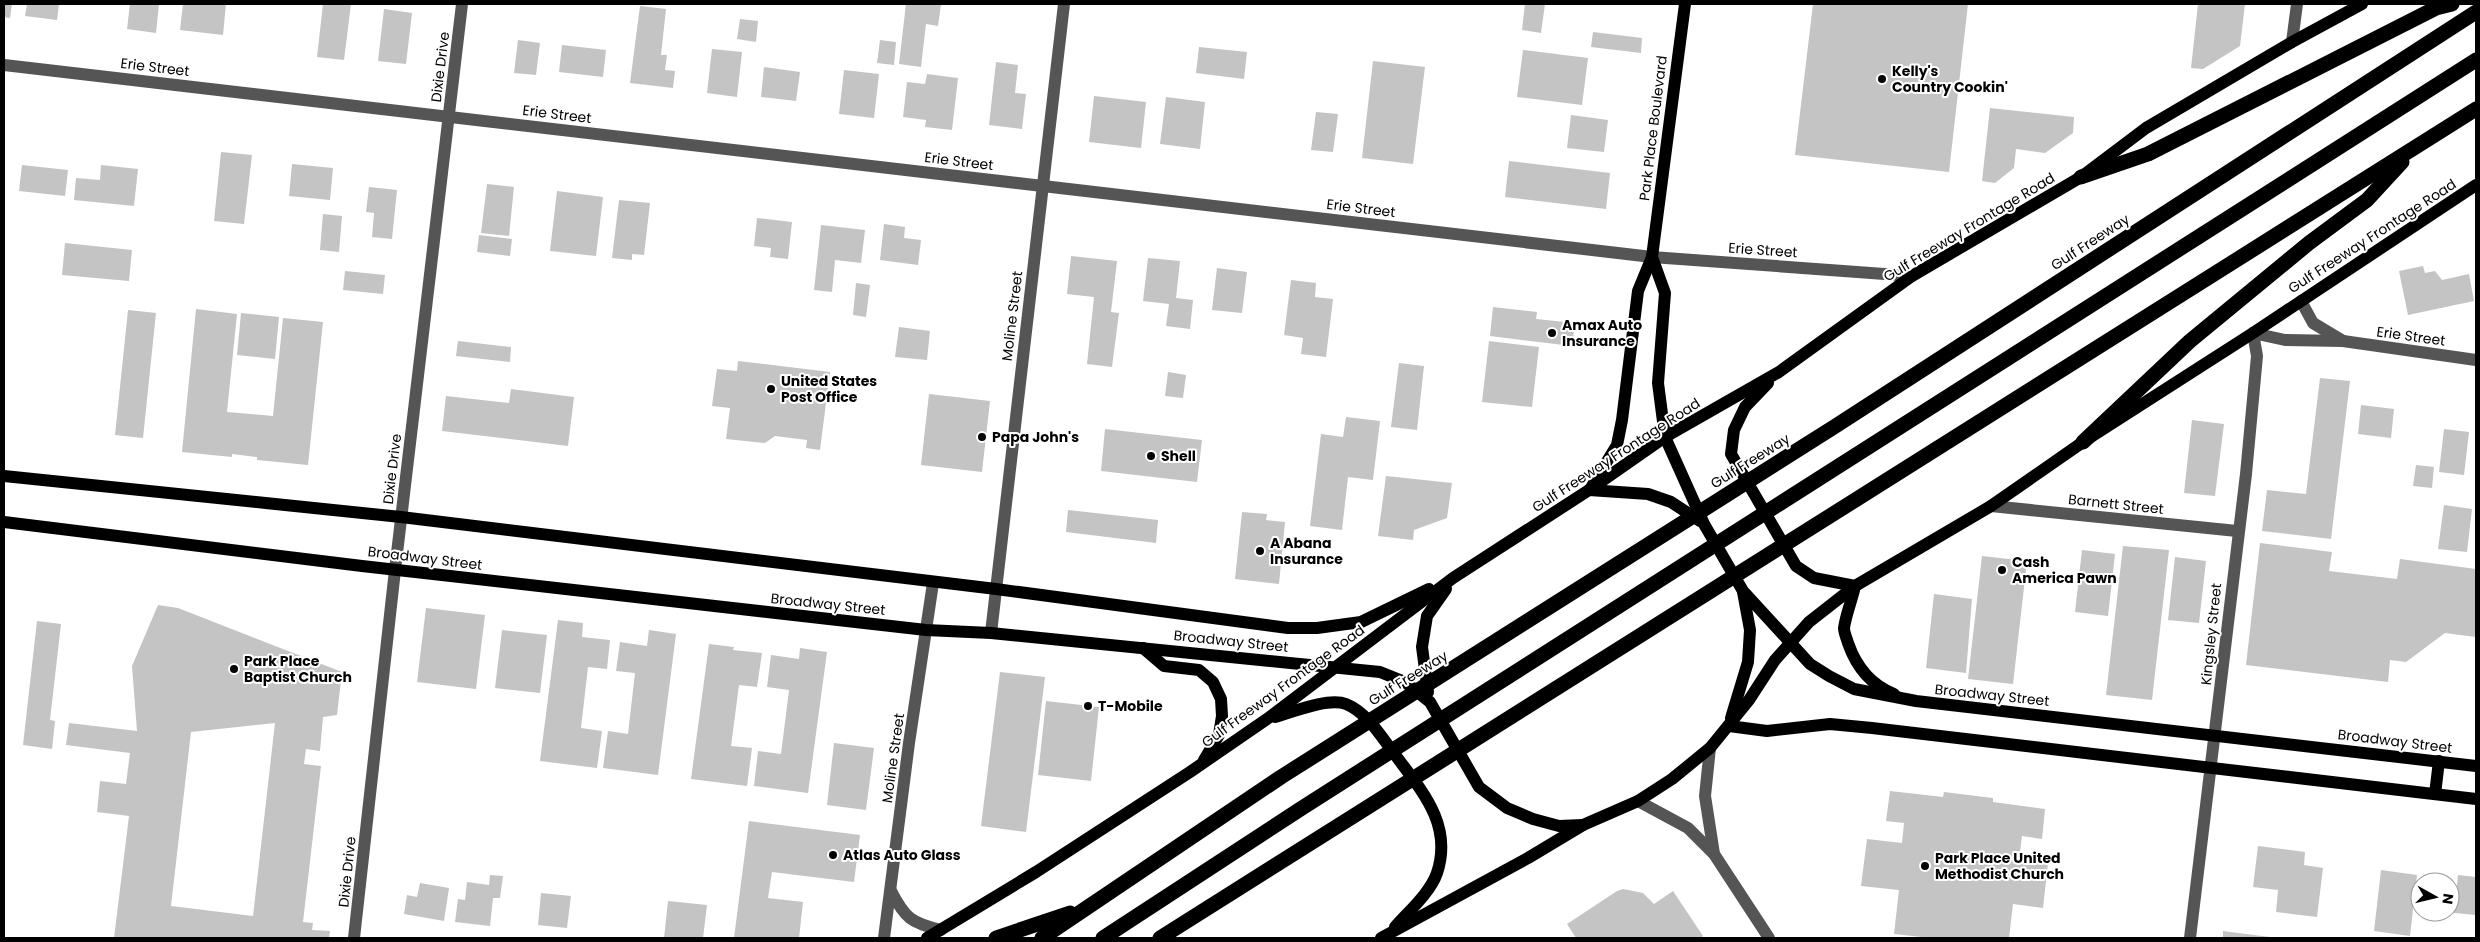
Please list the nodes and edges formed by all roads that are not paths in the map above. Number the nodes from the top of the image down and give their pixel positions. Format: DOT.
graph roads {
  1 [pos="462,4"];
  2 [pos="1064,4"];
  3 [pos="1685,4"];
  4 [pos="2297,4"];
  5 [pos="2362,4"];
  6 [pos="2452,4"];
  7 [pos="2476,12"];
  8 [pos="2292,42"];
  9 [pos="2476,60"];
  10 [pos="4,65"];
  11 [pos="2476,109"];
  12 [pos="449,116"];
  13 [pos="2416,147"];
  14 [pos="2081,177"];
  15 [pos="2476,185"];
  16 [pos="1042,186"];
  17 [pos="1652,257"];
  18 [pos="1912,276"];
  19 [pos="2301,301"];
  20 [pos="2253,333"];
  21 [pos="2343,342"];
  22 [pos="2476,360"];
  23 [pos="1779,372"];
  24 [pos="1665,438"];
  25 [pos="2083,442"];
  26 [pos="4,476"];
  27 [pos="1589,490"];
  28 [pos="1991,506"];
  29 [pos="401,517"];
  30 [pos="4,522"];
  31 [pos="1704,524"];
  32 [pos="2237,532"];
  33 [pos="395,570"];
  34 [pos="1453,578"];
  35 [pos="933,583"];
  36 [pos="1856,586"];
  37 [pos="996,589"];
  38 [pos="1743,591"];
  39 [pos="926,630"];
  40 [pos="990,633"];
  41 [pos="1790,642"];
  42 [pos="1143,648"];
  43 [pos="1337,667"];
  44 [pos="1430,702"];
  45 [pos="1916,702"];
  46 [pos="1267,719"];
  47 [pos="1729,726"];
  48 [pos="2215,734"];
  49 [pos="1710,748"];
  50 [pos="2439,761"];
  51 [pos="1201,764"];
  52 [pos="2476,766"];
  53 [pos="2211,768"];
  54 [pos="2435,794"];
  55 [pos="2476,799"];
  56 [pos="1638,801"];
  57 [pos="1583,825"];
  58 [pos="1714,854"];
  59 [pos="891,891"];
  60 [pos="1091,906"];
  61 [pos="941,930"];
  62 [pos="1385,936"];
  63 [pos="1163,937"];
  64 [pos="354,938"];
  65 [pos="884,938"];
  66 [pos="927,938"];
  67 [pos="996,938"];
  68 [pos="1042,938"];
  69 [pos="1103,938"];
  70 [pos="1769,938"];
  71 [pos="2190,938"];
  1 -- 12 [label="street, Dixie Drive"];
  2 -- 16 [label="street, Moline Street"];
  3 -- 17 [label="main road, Park Place Boulevard"];
  4 -- 8 [label="street"];
  5 -- 8 [label="main road, Gulf Freeway Frontage Road"];
  6 -- 14 [label="highway"];
  7 -- 60 [label="highway, Gulf Freeway"];
  8 -- 14 [label="main road, Gulf Freeway Frontage Road"];
  9 -- 69 [label="highway"];
  10 -- 12 [label="street, Erie Street"];
  11 -- 13 [label="highway"];
  12 -- 16 [label="street, Erie Street"];
  12 -- 29 [label="street, Dixie Drive"];
  13 -- 25 [label="highway"];
  13 -- 63 [label="highway"];
  14 -- 18 [label="main road, Gulf Freeway Frontage Road"];
  15 -- 19 [label="main road, Gulf Freeway Frontage Road"];
  16 -- 17 [label="street, Erie Street"];
  16 -- 37 [label="street, Moline Street"];
  17 -- 18 [label="street, Erie Street"];
  17 -- 24 [label="main road, Park Place Boulevard"];
  17 -- 27 [label="main road, Park Place Boulevard"];
  18 -- 23 [label="main road, Gulf Freeway Frontage Road"];
  19 -- 20 [label="main road, Gulf Freeway Frontage Road"];
  19 -- 21 [label="street, Erie Street"];
  20 -- 21 [label="street, Erie Street"];
  20 -- 25 [label="main road, Gulf Freeway Frontage Road"];
  20 -- 32 [label="street, Kingsley Street"];
  21 -- 22 [label="street, Erie Street"];
  23 -- 24 [label="main road, Gulf Freeway Frontage Road"];
  23 -- 36 [label="main road"];
  24 -- 27 [label="main road, Gulf Freeway Frontage Road"];
  24 -- 31 [label="main road, Park Place Boulevard"];
  25 -- 28 [label="main road, Gulf Freeway Frontage Road"];
  26 -- 29 [label="main road, Broadway Street"];
  27 -- 31 [label="main road, Broadway Street"];
  27 -- 34 [label="main road, Gulf Freeway Frontage Road"];
  28 -- 32 [label="street, Barnett Street"];
  28 -- 36 [label="main road, Gulf Freeway Frontage Road"];
  29 -- 33 [label="street, Dixie Drive"];
  29 -- 35 [label="main road, Broadway Street"];
  30 -- 33 [label="main road, Broadway Street"];
  31 -- 38 [label="main road, Broadway Street"];
  32 -- 48 [label="street, Kingsley Street"];
  33 -- 39 [label="main road, Broadway Street"];
  33 -- 64 [label="street, Dixie Drive"];
  34 -- 37 [label="main road, Broadway Street"];
  34 -- 43 [label="main road, Gulf Freeway Frontage Road"];
  34 -- 44 [label="main road"];
  35 -- 37 [label="main road, Broadway Street"];
  35 -- 39 [label="street, Moline Street"];
  36 -- 41 [label="main road, Gulf Freeway Frontage Road"];
  36 -- 45 [label="main road"];
  37 -- 40 [label="street, Moline Street"];
  38 -- 41 [label="main road, Broadway Street"];
  38 -- 47 [label="main road"];
  39 -- 40 [label="main road, Broadway Street"];
  39 -- 59 [label="street, Moline Street"];
  40 -- 42 [label="main road, Broadway Street"];
  41 -- 45 [label="main road, Broadway Street"];
  41 -- 47 [label="main road, Gulf Freeway Frontage Road"];
  42 -- 43 [label="main road, Broadway Street"];
  42 -- 51 [label="main road"];
  43 -- 44 [label="main road, Broadway Street"];
  43 -- 46 [label="main road, Gulf Freeway Frontage Road"];
  44 -- 57 [label="main road, Broadway Street"];
  45 -- 48 [label="main road, Broadway Street"];
  46 -- 51 [label="main road, Gulf Freeway Frontage Road"];
  46 -- 62 [label="main road"];
  47 -- 49 [label="main road, Gulf Freeway Frontage Road"];
  47 -- 53 [label="main road"];
  48 -- 50 [label="main road, Broadway Street"];
  48 -- 53 [label="street, Kingsley Street"];
  49 -- 56 [label="main road, Gulf Freeway Frontage Road"];
  49 -- 58 [label="street"];
  50 -- 52 [label="main road, Broadway Street"];
  50 -- 54 [label="main road"];
  51 -- 61 [label="main road, Gulf Freeway Frontage Road"];
  53 -- 54 [label="main road"];
  53 -- 71 [label="street, Kingsley Street"];
  54 -- 55 [label="main road"];
  56 -- 57 [label="main road, Gulf Freeway Frontage Road"];
  56 -- 58 [label="street"];
  57 -- 62 [label="main road, Gulf Freeway Frontage Road"];
  58 -- 70 [label="street"];
  59 -- 61 [label="street"];
  59 -- 65 [label="street, Moline Street"];
  60 -- 67 [label="highway"];
  60 -- 68 [label="highway, Gulf Freeway"];
  61 -- 66 [label="main road, Gulf Freeway Frontage Road"];
}
